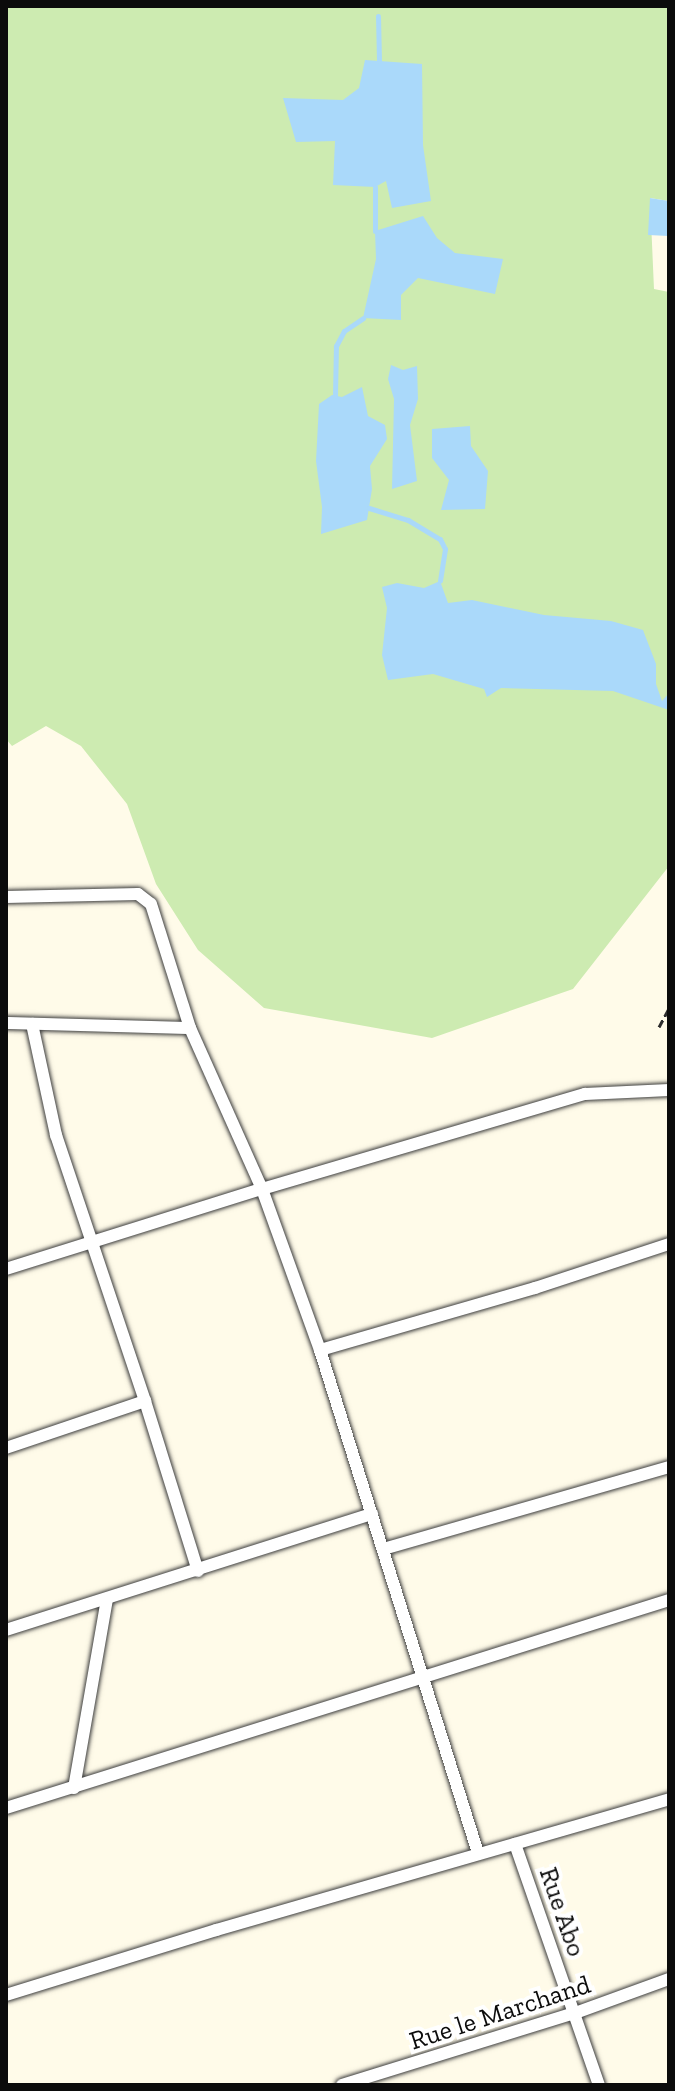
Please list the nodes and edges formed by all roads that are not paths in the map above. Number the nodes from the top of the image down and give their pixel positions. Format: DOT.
graph roads {
  1 [pos="6,897"];
  2 [pos="6,1023"];
  3 [pos="32,1024"];
  4 [pos="190,1028"];
  5 [pos="669,1090"];
  6 [pos="262,1189"];
  7 [pos="90,1241"];
  8 [pos="669,1244"];
  9 [pos="6,1269"];
  10 [pos="320,1350"];
  11 [pos="145,1401"];
  12 [pos="6,1448"];
  13 [pos="669,1467"];
  14 [pos="372,1514"];
  15 [pos="383,1549"];
  16 [pos="198,1571"];
  17 [pos="107,1599"];
  18 [pos="669,1600"];
  19 [pos="6,1630"];
  20 [pos="420,1677"];
  21 [pos="74,1788"];
  22 [pos="669,1799"];
  23 [pos="6,1808"];
  24 [pos="515,1844"];
  25 [pos="478,1853"];
  26 [pos="669,1979"];
  27 [pos="6,1995"];
  28 [pos="575,2013"];
  29 [pos="342,2085"];
  30 [pos="599,2085"];
  1 -- 4 [label="street"];
  2 -- 3 [label="street"];
  3 -- 4 [label="street"];
  3 -- 7 [label="street"];
  4 -- 6 [label="street"];
  5 -- 6 [label="street"];
  6 -- 7 [label="street"];
  6 -- 10 [label="street"];
  7 -- 9 [label="street"];
  7 -- 11 [label="street"];
  8 -- 10 [label="street"];
  10 -- 14 [label="street"];
  11 -- 12 [label="street"];
  11 -- 16 [label="street"];
  13 -- 15 [label="street"];
  14 -- 15 [label="street"];
  14 -- 16 [label="street"];
  15 -- 20 [label="street"];
  16 -- 17 [label="street"];
  17 -- 19 [label="street"];
  17 -- 21 [label="street"];
  18 -- 20 [label="street"];
  20 -- 21 [label="street"];
  20 -- 25 [label="street"];
  21 -- 23 [label="street"];
  22 -- 24 [label="street"];
  24 -- 25 [label="street"];
  24 -- 28 [label="street, Rue Abo"];
  25 -- 27 [label="street"];
  26 -- 28 [label="street, Rue le Marchand"];
  28 -- 29 [label="street, Rue le Marchand"];
  28 -- 30 [label="street, Rue Abo"];
}
